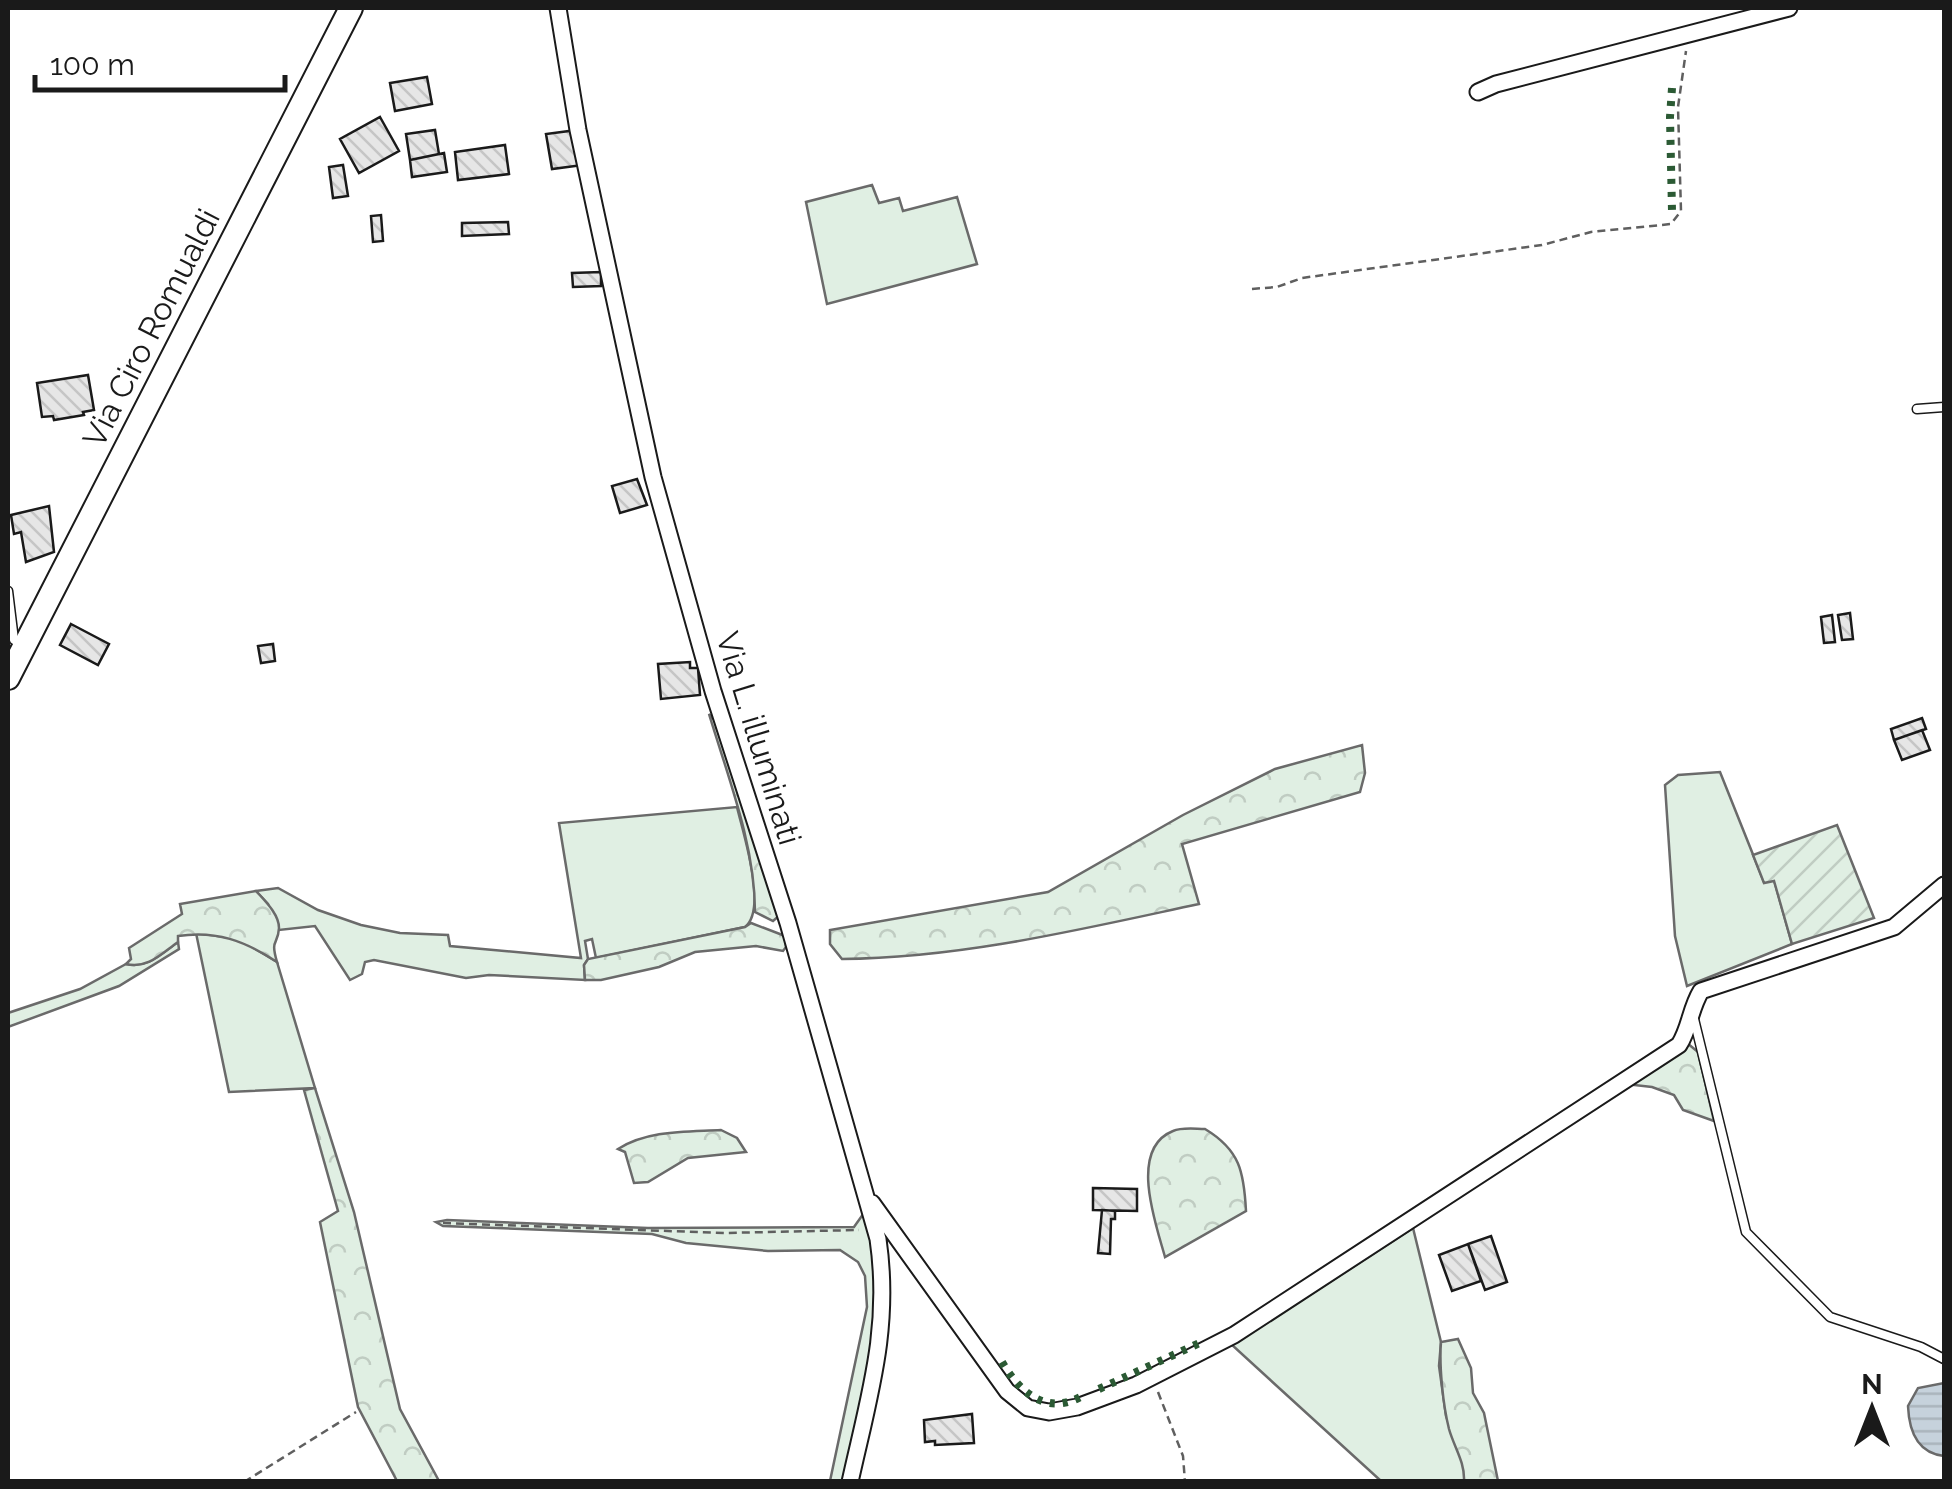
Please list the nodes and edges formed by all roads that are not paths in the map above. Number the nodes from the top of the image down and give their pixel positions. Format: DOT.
graph roads {
  1 [pos="352,8"];
  2 [pos="558,8"];
  3 [pos="1790,8"];
  4 [pos="1478,92"];
  5 [pos="1944,407"];
  6 [pos="1917,410"];
  7 [pos="8,591"];
  8 [pos="24,645"];
  9 [pos="8,678"];
  10 [pos="1944,886"];
  11 [pos="1692,1006"];
  12 [pos="867,1196"];
  13 [pos="1944,1359"];
  14 [pos="850,1482"];
  1 -- 8 [label="main road, Via Ciro Romualdi"];
  2 -- 12 [label="street, Via L. illuminati"];
  3 -- 4 [label="street"];
  5 -- 6 [label="lane"];
  7 -- 8 [label="lane"];
  8 -- 9 [label="main road, Via Ciro Romualdi"];
  10 -- 11 [label="street"];
  11 -- 12 [label="street"];
  11 -- 13 [label="lane"];
  12 -- 14 [label="street, Via L. illuminati"];
}
